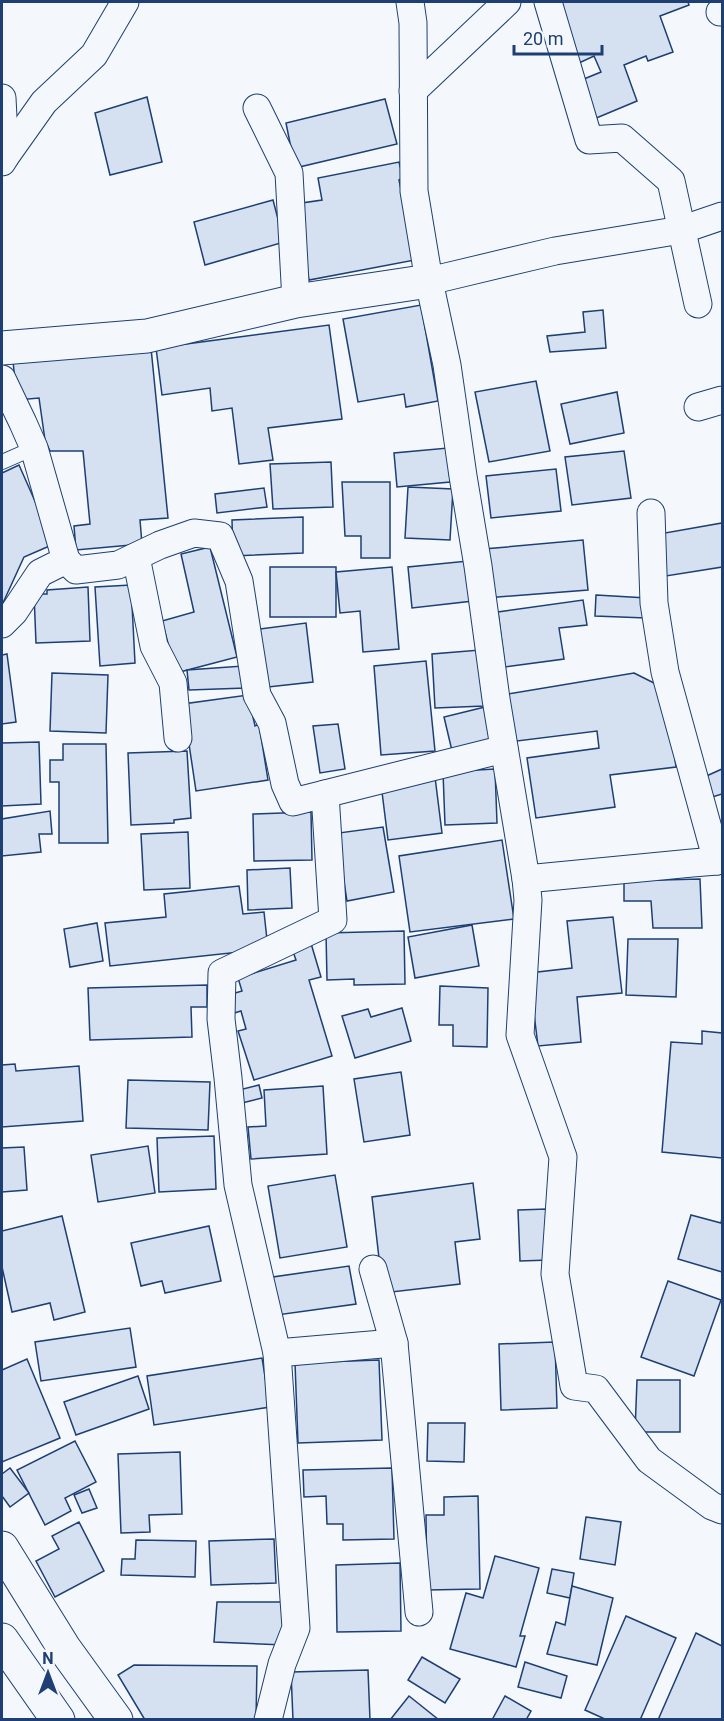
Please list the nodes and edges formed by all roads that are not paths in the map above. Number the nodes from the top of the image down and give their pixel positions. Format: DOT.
graph roads {
  1 [pos="125,2"];
  2 [pos="410,2"];
  3 [pos="507,2"];
  4 [pos="548,2"];
  5 [pos="413,91"];
  6 [pos="2,98"];
  7 [pos="257,108"];
  8 [pos="3,160"];
  9 [pos="723,216"];
  10 [pos="681,230"];
  11 [pos="429,281"];
  12 [pos="296,302"];
  13 [pos="698,304"];
  14 [pos="2,348"];
  15 [pos="2,379"];
  16 [pos="34,448"];
  17 [pos="2,462"];
  18 [pos="651,513"];
  19 [pos="136,557"];
  20 [pos="66,560"];
  21 [pos="2,624"];
  22 [pos="178,738"];
  23 [pos="504,749"];
  24 [pos="325,794"];
  25 [pos="720,859"];
  26 [pos="526,879"];
  27 [pos="373,1269"];
  28 [pos="394,1343"];
  29 [pos="277,1353"];
  30 [pos="723,1510"];
  31 [pos="2,1548"];
  32 [pos="419,1612"];
  33 [pos="2,1640"];
  34 [pos="58,1719"];
  35 [pos="116,1719"];
  36 [pos="268,1719"];
  1 -- 8 [label="street"];
  2 -- 5 [label="street"];
  3 -- 5 [label="street"];
  4 -- 10 [label="street"];
  5 -- 11 [label="street"];
  6 -- 8 [label="street"];
  7 -- 12 [label="street"];
  9 -- 10 [label="street"];
  10 -- 11 [label="street"];
  10 -- 13 [label="street"];
  11 -- 12 [label="street"];
  11 -- 23 [label="street"];
  12 -- 14 [label="street"];
  15 -- 16 [label="street"];
  16 -- 17 [label="lane"];
  16 -- 20 [label="street"];
  18 -- 25 [label="street"];
  19 -- 20 [label="street"];
  19 -- 22 [label="street"];
  19 -- 24 [label="street"];
  20 -- 21 [label="street"];
  23 -- 24 [label="street"];
  23 -- 26 [label="street"];
  24 -- 29 [label="street"];
  25 -- 26 [label="street"];
  26 -- 30 [label="street"];
  27 -- 28 [label="street"];
  28 -- 29 [label="street"];
  28 -- 32 [label="street"];
  29 -- 36 [label="street"];
  31 -- 35 [label="street"];
  33 -- 34 [label="street"];
}
